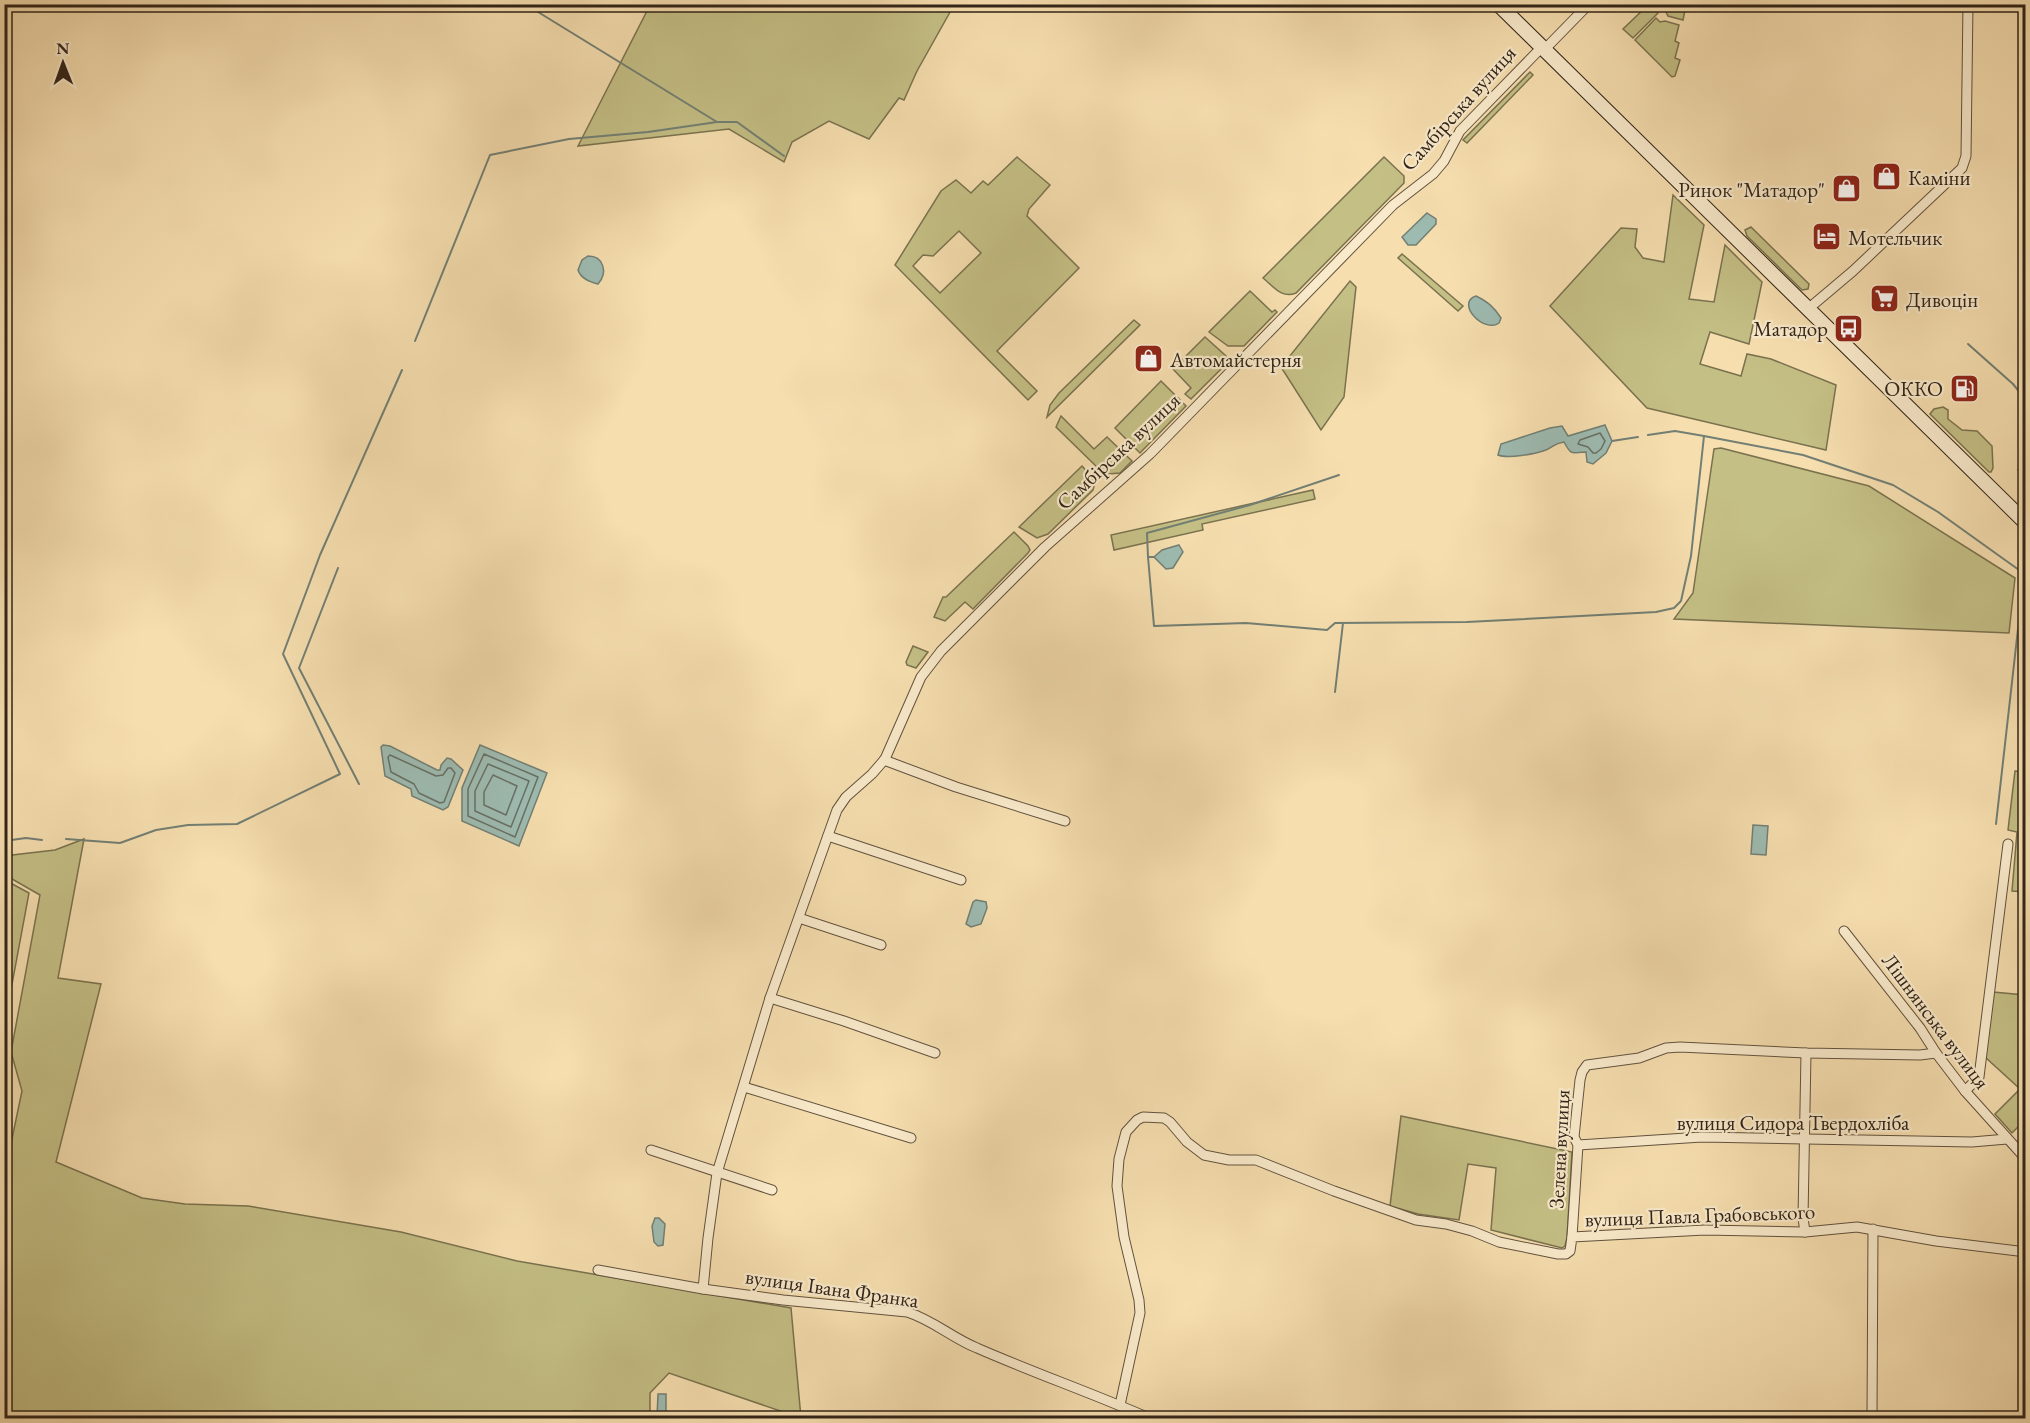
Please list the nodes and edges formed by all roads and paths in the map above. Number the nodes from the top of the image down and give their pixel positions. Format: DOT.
graph roads {
  1 [pos="1498,4"];
  2 [pos="1968,4"];
  3 [pos="1584,6"];
  4 [pos="1543,48"];
  5 [pos="1808,309"];
  6 [pos="2025,523"];
  7 [pos="884,760"];
  8 [pos="1065,821"];
  9 [pos="828,836"];
  10 [pos="2008,844"];
  11 [pos="962,880"];
  12 [pos="799,918"];
  13 [pos="1844,931"];
  14 [pos="881,945"];
  15 [pos="770,998"];
  16 [pos="935,1053"];
  17 [pos="1806,1053"];
  18 [pos="1936,1053"];
  19 [pos="744,1087"];
  20 [pos="1965,1091"];
  21 [pos="911,1138"];
  22 [pos="1805,1138"];
  23 [pos="2007,1139"];
  24 [pos="1578,1145"];
  25 [pos="651,1149"];
  26 [pos="2025,1159"];
  27 [pos="717,1173"];
  28 [pos="772,1190"];
  29 [pos="1873,1229"];
  30 [pos="1805,1232"];
  31 [pos="1572,1237"];
  32 [pos="2025,1252"];
  33 [pos="598,1270"];
  34 [pos="703,1289"];
  35 [pos="1120,1405"];
  36 [pos="1149,1419"];
  37 [pos="1872,1419"];
  1 -- 4 [label="main road, Самбірська вулиця"];
  2 -- 5 [label="street"];
  3 -- 4 [label="street"];
  4 -- 5 [label="main road, Самбірська вулиця"];
  4 -- 7 [label="street, Самбірська вулиця"];
  5 -- 6 [label="main road, Самбірська вулиця"];
  7 -- 8 [label="street"];
  7 -- 9 [label="street, Самбірська вулиця"];
  9 -- 11 [label="street"];
  9 -- 12 [label="street, Самбірська вулиця"];
  10 -- 20 [label="street"];
  12 -- 14 [label="street"];
  12 -- 15 [label="street, Самбірська вулиця"];
  13 -- 18 [label="street, Лішнянська вулиця"];
  15 -- 16 [label="street"];
  15 -- 19 [label="street, Самбірська вулиця"];
  17 -- 18 [label="street"];
  17 -- 22 [label="street"];
  17 -- 24 [label="street, Зелена вулиця"];
  18 -- 20 [label="street, Лішнянська вулиця"];
  19 -- 21 [label="street"];
  19 -- 27 [label="street, Самбірська вулиця"];
  20 -- 23 [label="street, Лішнянська вулиця"];
  22 -- 23 [label="street, вулиця Сидора Твердохліба"];
  22 -- 24 [label="street, вулиця Сидора Твердохліба"];
  22 -- 30 [label="street"];
  23 -- 26 [label="street, Лішнянська вулиця"];
  24 -- 31 [label="street, Зелена вулиця"];
  25 -- 27 [label="street"];
  27 -- 28 [label="street"];
  27 -- 34 [label="street, Самбірська вулиця"];
  29 -- 30 [label="street, вулиця Павла Грабовського"];
  29 -- 32 [label="street, вулиця Павла Грабовського"];
  29 -- 37 [label="street"];
  30 -- 31 [label="street, вулиця Павла Грабовського"];
  31 -- 35 [label="street, вулиця Павла Грабовського"];
  33 -- 34 [label="street, вулиця Івана Франка"];
  34 -- 35 [label="street, вулиця Івана Франка"];
  35 -- 36 [label="street, вулиця Івана Франка"];
}
